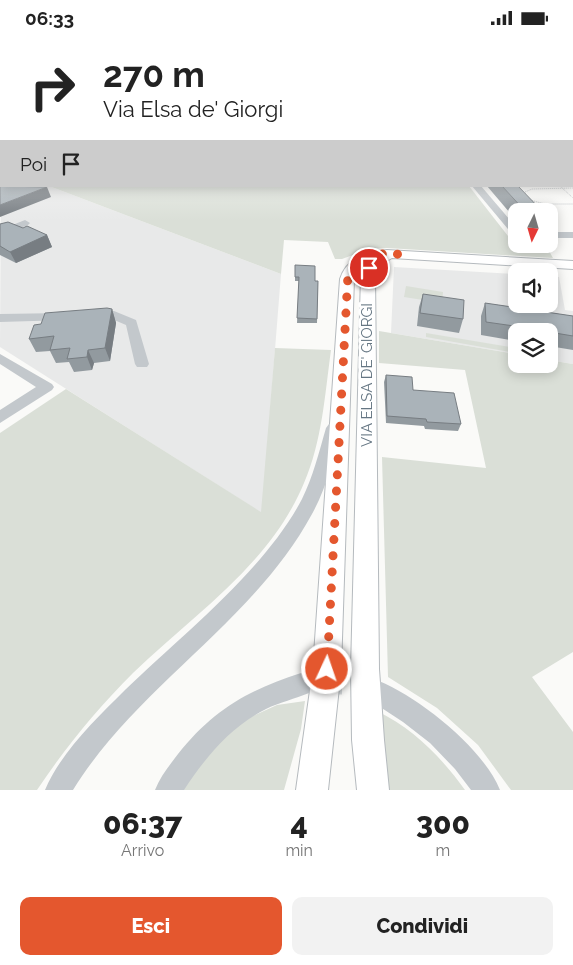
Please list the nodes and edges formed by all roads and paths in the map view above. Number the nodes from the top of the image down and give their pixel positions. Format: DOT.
graph roads {
  1 [pos="477,187"];
  2 [pos="561,187"];
  3 [pos="573,188"];
  4 [pos="573,198"];
  5 [pos="573,204"];
  6 [pos="25,223"];
  7 [pos="508,224"];
  8 [pos="0,233"];
  9 [pos="558,235"];
  10 [pos="573,235"];
  11 [pos="398,254"];
  12 [pos="573,265"];
  13 [pos="0,318"];
  14 [pos="0,358"];
  15 [pos="142,364"];
  16 [pos="341,403"];
  17 [pos="0,417"];
  18 [pos="301,685"];
  19 [pos="379,693"];
  20 [pos="58,790"];
  21 [pos="168,790"];
  22 [pos="312,790"];
  23 [pos="373,790"];
  24 [pos="487,790"];
  1 -- 7 [label="street"];
  2 -- 3 [label="path"];
  2 -- 4 [label="path"];
  2 -- 5 [label="path"];
  6 -- 8 [label="street"];
  9 -- 10 [label="street"];
  11 -- 12 [label="main road"];
  11 -- 16 [label="main road, VIA ELSA DE' GIORGI"];
  11 -- 23 [label="main road, VIA ELSA DE' GIORGI"];
  13 -- 15 [label="street"];
  14 -- 17 [label="street"];
  16 -- 20 [label="street"];
  16 -- 22 [label="main road, VIA ELSA DE' GIORGI"];
  18 -- 21 [label="street"];
  19 -- 24 [label="street"];
}
